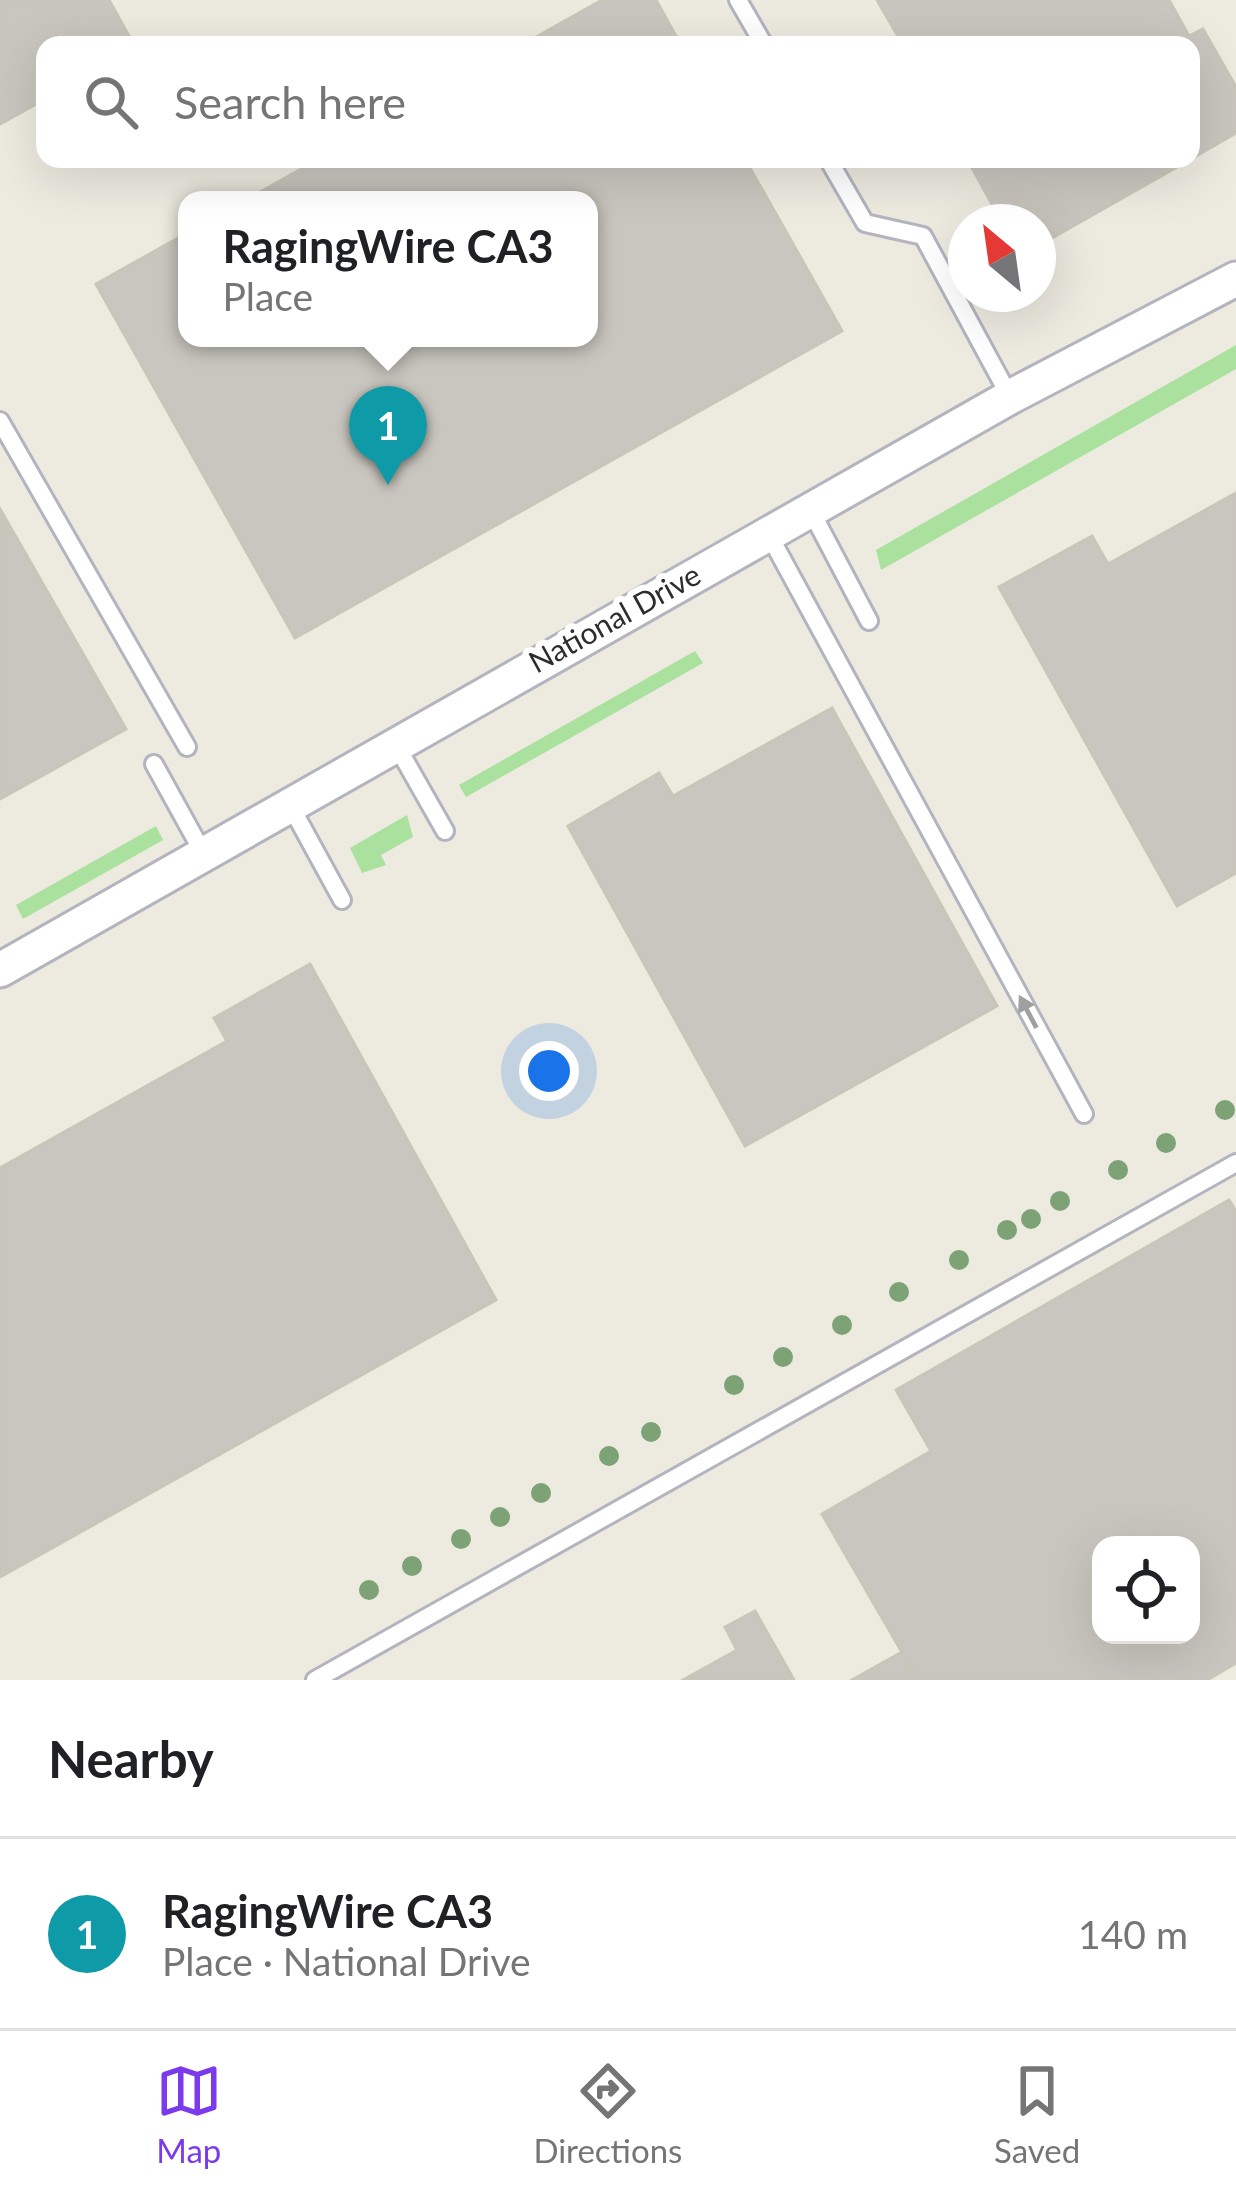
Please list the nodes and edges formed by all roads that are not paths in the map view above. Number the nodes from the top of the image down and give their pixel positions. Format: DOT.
graph roads {
  1 [pos="738,0"];
  2 [pos="759,36"];
  3 [pos="833,168"];
  4 [pos="1236,279"];
  5 [pos="1010,397"];
  6 [pos="0,421"];
  7 [pos="810,509"];
  8 [pos="768,532"];
  9 [pos="869,621"];
  10 [pos="394,742"];
  11 [pos="187,747"];
  12 [pos="154,764"];
  13 [pos="289,802"];
  14 [pos="445,831"];
  15 [pos="202,851"];
  16 [pos="342,900"];
  17 [pos="0,970"];
  18 [pos="1084,1114"];
  19 [pos="1236,1163"];
  20 [pos="315,1680"];
  1 -- 2 [label="lane"];
  3 -- 5 [label="lane"];
  4 -- 5 [label="street, National Drive"];
  5 -- 7 [label="street, National Drive"];
  6 -- 11 [label="lane"];
  7 -- 8 [label="street, National Drive"];
  7 -- 9 [label="lane"];
  8 -- 10 [label="street, National Drive"];
  18 -- 8 [label="lane, one-way"];
  10 -- 13 [label="street, National Drive"];
  10 -- 14 [label="lane"];
  12 -- 15 [label="lane"];
  13 -- 15 [label="street, National Drive"];
  13 -- 16 [label="lane"];
  15 -- 17 [label="street, National Drive"];
  19 -- 20 [label="lane"];
}
